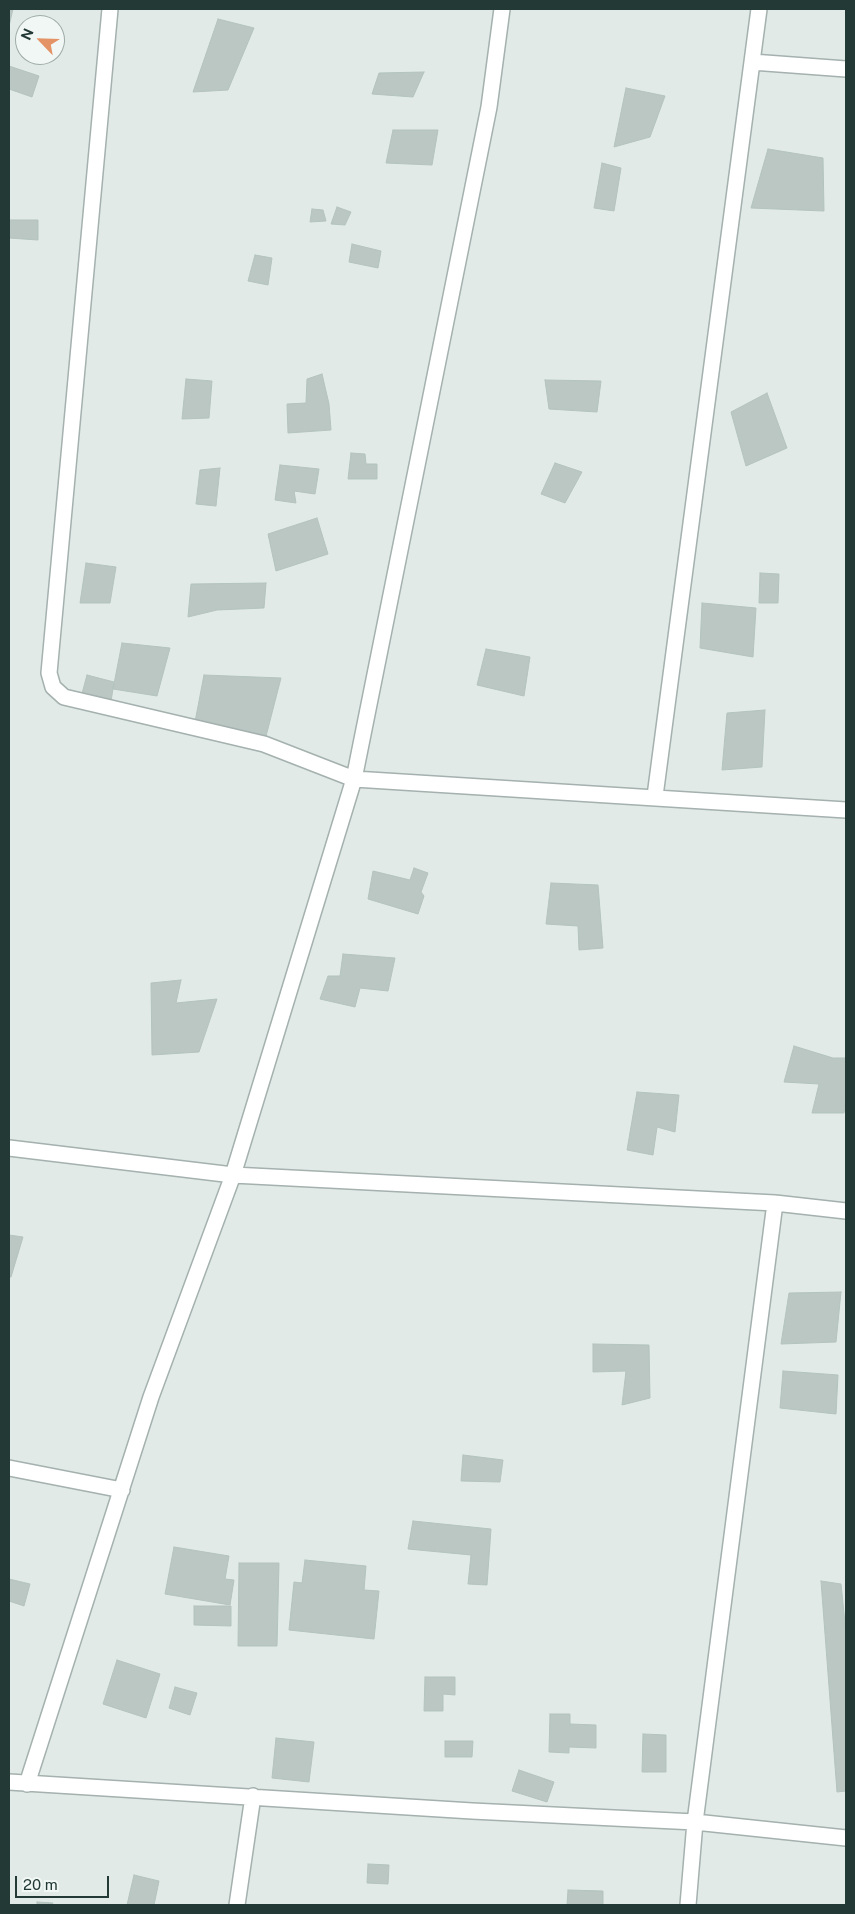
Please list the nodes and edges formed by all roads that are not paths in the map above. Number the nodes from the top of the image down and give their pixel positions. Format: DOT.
graph roads {
  1 [pos="110,9"];
  2 [pos="502,9"];
  3 [pos="759,9"];
  4 [pos="752,62"];
  5 [pos="846,69"];
  6 [pos="354,779"];
  7 [pos="655,796"];
  8 [pos="846,810"];
  9 [pos="9,1148"];
  10 [pos="233,1175"];
  11 [pos="775,1202"];
  12 [pos="846,1211"];
  13 [pos="9,1468"];
  14 [pos="122,1490"];
  15 [pos="9,1782"];
  16 [pos="27,1784"];
  17 [pos="253,1796"];
  18 [pos="695,1822"];
  19 [pos="846,1838"];
  20 [pos="237,1905"];
  21 [pos="688,1905"];
  1 -- 6 [label="street"];
  2 -- 6 [label="street"];
  3 -- 4 [label="street"];
  4 -- 5 [label="street"];
  4 -- 7 [label="street"];
  6 -- 7 [label="street"];
  6 -- 10 [label="street"];
  7 -- 8 [label="street"];
  9 -- 10 [label="street"];
  10 -- 11 [label="street"];
  10 -- 14 [label="street"];
  11 -- 12 [label="street"];
  11 -- 18 [label="street"];
  13 -- 14 [label="street"];
  14 -- 16 [label="street"];
  15 -- 16 [label="street"];
  16 -- 17 [label="street"];
  17 -- 18 [label="street"];
  17 -- 20 [label="street"];
  18 -- 19 [label="street"];
  18 -- 21 [label="street"];
}
